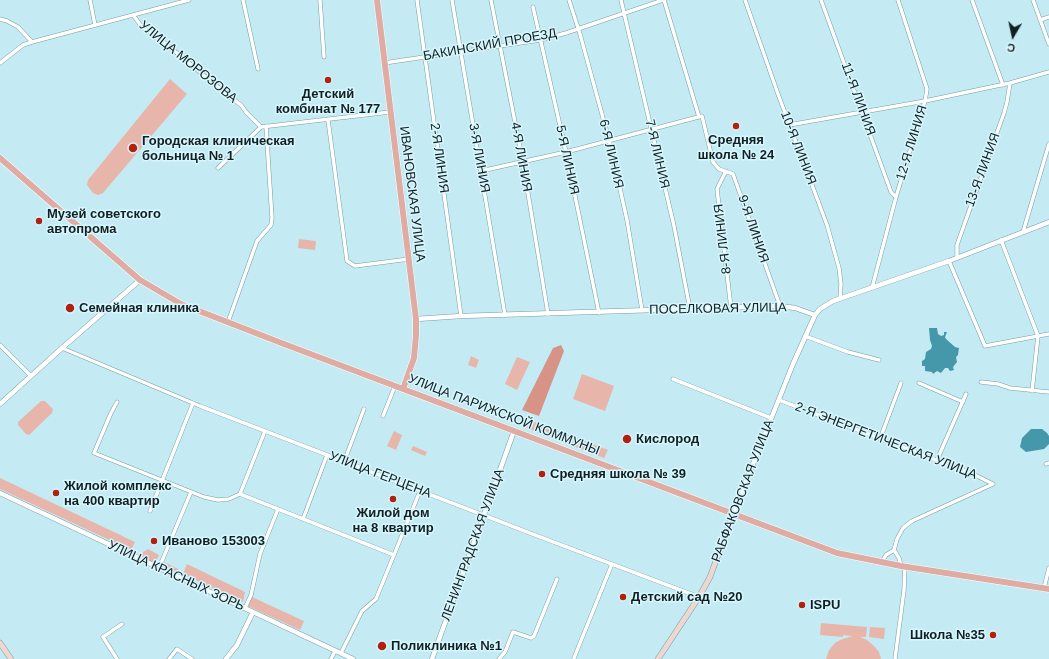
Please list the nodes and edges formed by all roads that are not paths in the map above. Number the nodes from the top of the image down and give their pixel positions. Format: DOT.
graph roads {
  1 [pos="90,0"];
  2 [pos="189,0"];
  3 [pos="243,0"];
  4 [pos="320,0"];
  5 [pos="377,0"];
  6 [pos="417,0"];
  7 [pos="452,0"];
  8 [pos="491,0"];
  9 [pos="569,0"];
  10 [pos="621,0"];
  11 [pos="664,0"];
  12 [pos="745,0"];
  13 [pos="821,0"];
  14 [pos="898,0"];
  15 [pos="972,0"];
  16 [pos="1033,0"];
  17 [pos="533,7"];
  18 [pos="624,14"];
  19 [pos="133,15"];
  20 [pos="1049,17"];
  21 [pos="0,19"];
  22 [pos="1040,20"];
  23 [pos="95,25"];
  24 [pos="578,28"];
  25 [pos="540,40"];
  26 [pos="32,42"];
  27 [pos="1049,44"];
  28 [pos="500,46"];
  29 [pos="460,51"];
  30 [pos="324,57"];
  31 [pos="425,57"];
  32 [pos="0,63"];
  33 [pos="384,63"];
  34 [pos="258,69"];
  35 [pos="1049,72"];
  36 [pos="1010,83"];
  37 [pos="1003,85"];
  38 [pos="925,101"];
  39 [pos="390,112"];
  40 [pos="862,112"];
  41 [pos="701,116"];
  42 [pos="328,120"];
  43 [pos="789,125"];
  44 [pos="266,126"];
  45 [pos="261,127"];
  46 [pos="652,129"];
  47 [pos="609,140"];
  48 [pos="1049,144"];
  49 [pos="566,152"];
  50 [pos="0,158"];
  51 [pos="523,163"];
  52 [pos="218,168"];
  53 [pos="481,171"];
  54 [pos="726,171"];
  55 [pos="896,197"];
  56 [pos="1049,222"];
  57 [pos="1024,232"];
  58 [pos="1001,240"];
  59 [pos="957,257"];
  60 [pos="409,259"];
  61 [pos="949,261"];
  62 [pos="140,280"];
  63 [pos="872,288"];
  64 [pos="840,299"];
  65 [pos="780,306"];
  66 [pos="731,308"];
  67 [pos="690,309"];
  68 [pos="642,310"];
  69 [pos="599,313"];
  70 [pos="548,314"];
  71 [pos="506,315"];
  72 [pos="815,315"];
  73 [pos="461,316"];
  74 [pos="416,319"];
  75 [pos="228,322"];
  76 [pos="1049,334"];
  77 [pos="805,336"];
  78 [pos="1038,336"];
  79 [pos="0,345"];
  80 [pos="62,348"];
  81 [pos="879,360"];
  82 [pos="31,376"];
  83 [pos="673,379"];
  84 [pos="981,382"];
  85 [pos="901,383"];
  86 [pos="919,383"];
  87 [pos="395,386"];
  88 [pos="404,389"];
  89 [pos="1032,391"];
  90 [pos="1049,392"];
  91 [pos="966,394"];
  92 [pos="778,400"];
  93 [pos="117,402"];
  94 [pos="962,402"];
  95 [pos="193,403"];
  96 [pos="0,404"];
  97 [pos="364,408"];
  98 [pos="383,416"];
  99 [pos="771,418"];
  100 [pos="265,431"];
  101 [pos="514,431"];
  102 [pos="880,438"];
  103 [pos="327,455"];
  104 [pos="937,460"];
  105 [pos="344,462"];
  106 [pos="162,481"];
  107 [pos="420,491"];
  108 [pos="191,492"];
  109 [pos="0,493"];
  110 [pos="240,494"];
  111 [pos="278,509"];
  112 [pos="150,512"];
  113 [pos="733,514"];
  114 [pos="484,516"];
  115 [pos="303,519"];
  116 [pos="894,550"];
  117 [pos="394,555"];
  118 [pos="882,562"];
  119 [pos="612,564"];
  120 [pos="903,566"];
  121 [pos="159,568"];
  122 [pos="1049,568"];
  123 [pos="557,579"];
  124 [pos="1047,589"];
  125 [pos="699,597"];
  126 [pos="245,608"];
  127 [pos="252,612"];
  128 [pos="122,624"];
  129 [pos="0,644"];
  130 [pos="335,651"];
  131 [pos="341,654"];
  132 [pos="574,658"];
  133 [pos="11,659"];
  134 [pos="117,659"];
  135 [pos="169,659"];
  136 [pos="192,659"];
  137 [pos="226,659"];
  138 [pos="331,659"];
  139 [pos="353,659"];
  140 [pos="432,659"];
  141 [pos="499,659"];
  142 [pos="658,659"];
  143 [pos="895,659"];
  1 -- 23 [label="street"];
  2 -- 19 [label="street"];
  3 -- 34 [label="street"];
  4 -- 30 [label="street"];
  5 -- 33 [label="main road, ИВАНОВСКАЯ УЛИЦА"];
  6 -- 31 [label="street, 2-Я ЛИНИЯ"];
  7 -- 29 [label="street, 3-Я ЛИНИЯ"];
  8 -- 28 [label="street, 4-Я ЛИНИЯ"];
  9 -- 24 [label="street, 6-Я ЛИНИЯ"];
  10 -- 18 [label="street, 7-Я ЛИНИЯ"];
  11 -- 18 [label="street, БАКИНСКИЙ ПРОЕЗД"];
  11 -- 41 [label="street"];
  12 -- 43 [label="street, 10-Я ЛИНИЯ"];
  13 -- 40 [label="street, 11-Я ЛИНИЯ"];
  14 -- 38 [label="street, 12-Я ЛИНИЯ"];
  15 -- 37 [label="street"];
  16 -- 22 [label="street"];
  17 -- 25 [label="street, 5-Я ЛИНИЯ"];
  18 -- 24 [label="street, БАКИНСКИЙ ПРОЕЗД"];
  18 -- 46 [label="street, 7-Я ЛИНИЯ"];
  19 -- 23 [label="street"];
  19 -- 45 [label="street, УЛИЦА МОРОЗОВА"];
  20 -- 22 [label="street"];
  21 -- 26 [label="street"];
  22 -- 27 [label="street"];
  23 -- 26 [label="street"];
  24 -- 25 [label="street, БАКИНСКИЙ ПРОЕЗД"];
  24 -- 47 [label="street, 6-Я ЛИНИЯ"];
  25 -- 28 [label="street, БАКИНСКИЙ ПРОЕЗД"];
  25 -- 49 [label="street, 5-Я ЛИНИЯ"];
  26 -- 32 [label="street"];
  28 -- 29 [label="street, БАКИНСКИЙ ПРОЕЗД"];
  28 -- 51 [label="street, 4-Я ЛИНИЯ"];
  29 -- 31 [label="street, БАКИНСКИЙ ПРОЕЗД"];
  29 -- 53 [label="street, 3-Я ЛИНИЯ"];
  31 -- 33 [label="street, БАКИНСКИЙ ПРОЕЗД"];
  31 -- 73 [label="street, 2-Я ЛИНИЯ"];
  33 -- 39 [label="main road, ИВАНОВСКАЯ УЛИЦА"];
  35 -- 36 [label="street"];
  36 -- 37 [label="street"];
  36 -- 59 [label="street, 13-Я ЛИНИЯ"];
  37 -- 38 [label="street"];
  38 -- 40 [label="street"];
  38 -- 55 [label="street, 12-Я ЛИНИЯ"];
  39 -- 42 [label="street"];
  39 -- 60 [label="main road, ИВАНОВСКАЯ УЛИЦА"];
  40 -- 43 [label="street"];
  40 -- 55 [label="street, 11-Я ЛИНИЯ"];
  41 -- 46 [label="street"];
  41 -- 54 [label="street, 9-Я ЛИНИЯ"];
  42 -- 44 [label="street"];
  42 -- 60 [label="street"];
  43 -- 64 [label="street, 10-Я ЛИНИЯ"];
  44 -- 45 [label="street"];
  44 -- 75 [label="street"];
  45 -- 52 [label="street"];
  46 -- 47 [label="street"];
  46 -- 67 [label="street, 7-Я ЛИНИЯ"];
  47 -- 49 [label="street"];
  47 -- 68 [label="street, 6-Я ЛИНИЯ"];
  48 -- 57 [label="street"];
  49 -- 51 [label="street"];
  49 -- 69 [label="street, 5-Я ЛИНИЯ"];
  50 -- 62 [label="main road, УЛИЦА ПАРИЖСКОЙ КОММУНЫ"];
  51 -- 53 [label="street"];
  51 -- 70 [label="street, 4-Я ЛИНИЯ"];
  53 -- 71 [label="street, 3-Я ЛИНИЯ"];
  54 -- 65 [label="street, 9-Я ЛИНИЯ"];
  54 -- 66 [label="street, 8-Я ЛИНИЯ"];
  55 -- 63 [label="street, 12-Я ЛИНИЯ"];
  56 -- 57 [label="street"];
  57 -- 58 [label="street"];
  58 -- 59 [label="street"];
  58 -- 78 [label="street"];
  59 -- 61 [label="street"];
  60 -- 74 [label="main road, ИВАНОВСКАЯ УЛИЦА"];
  61 -- 63 [label="street"];
  61 -- 78 [label="street"];
  62 -- 75 [label="main road, УЛИЦА ПАРИЖСКОЙ КОММУНЫ"];
  62 -- 80 [label="street"];
  63 -- 64 [label="street"];
  64 -- 72 [label="street"];
  65 -- 66 [label="street, ПОСЕЛКОВАЯ УЛИЦА"];
  65 -- 72 [label="street, ПОСЕЛКОВАЯ УЛИЦА"];
  66 -- 67 [label="street, ПОСЕЛКОВАЯ УЛИЦА"];
  67 -- 68 [label="street, ПОСЕЛКОВАЯ УЛИЦА"];
  68 -- 69 [label="street, ПОСЕЛКОВАЯ УЛИЦА"];
  69 -- 70 [label="street, ПОСЕЛКОВАЯ УЛИЦА"];
  70 -- 71 [label="street, ПОСЕЛКОВАЯ УЛИЦА"];
  71 -- 73 [label="street, ПОСЕЛКОВАЯ УЛИЦА"];
  72 -- 77 [label="street, РАБФАКОВСКАЯ УЛИЦА"];
  73 -- 74 [label="street, ПОСЕЛКОВАЯ УЛИЦА"];
  74 -- 88 [label="main road, ИВАНОВСКАЯ УЛИЦА"];
  75 -- 87 [label="main road, УЛИЦА ПАРИЖСКОЙ КОММУНЫ"];
  76 -- 78 [label="street"];
  77 -- 81 [label="street"];
  77 -- 92 [label="street, РАБФАКОВСКАЯ УЛИЦА"];
  78 -- 89 [label="street"];
  79 -- 82 [label="street"];
  80 -- 82 [label="street"];
  80 -- 95 [label="street, УЛИЦА ГЕРЦЕНА"];
  82 -- 96 [label="street"];
  83 -- 99 [label="street"];
  84 -- 89 [label="street"];
  85 -- 102 [label="street"];
  86 -- 94 [label="street"];
  87 -- 88 [label="main road, УЛИЦА ПАРИЖСКОЙ КОММУНЫ"];
  87 -- 98 [label="street"];
  88 -- 101 [label="main road, УЛИЦА ПАРИЖСКОЙ КОММУНЫ"];
  89 -- 90 [label="street"];
  91 -- 94 [label="street"];
  92 -- 99 [label="street, РАБФАКОВСКАЯ УЛИЦА"];
  92 -- 102 [label="street, 2-Я ЭНЕРГЕТИЧЕСКАЯ УЛИЦА"];
  93 -- 106 [label="street"];
  94 -- 104 [label="street"];
  95 -- 100 [label="street, УЛИЦА ГЕРЦЕНА"];
  95 -- 106 [label="street"];
  97 -- 105 [label="street"];
  99 -- 113 [label="street, РАБФАКОВСКАЯ УЛИЦА"];
  100 -- 103 [label="street, УЛИЦА ГЕРЦЕНА"];
  100 -- 110 [label="street"];
  101 -- 113 [label="main road, УЛИЦА ПАРИЖСКОЙ КОММУНЫ"];
  101 -- 114 [label="street, ЛЕНИНГРАДСКАЯ УЛИЦА"];
  102 -- 104 [label="street, 2-Я ЭНЕРГЕТИЧЕСКАЯ УЛИЦА"];
  103 -- 105 [label="street, УЛИЦА ГЕРЦЕНА"];
  103 -- 115 [label="street"];
  104 -- 116 [label="street, 2-Я ЭНЕРГЕТИЧЕСКАЯ УЛИЦА"];
  105 -- 107 [label="street, УЛИЦА ГЕРЦЕНА"];
  106 -- 108 [label="street"];
  106 -- 112 [label="street"];
  107 -- 114 [label="street, УЛИЦА ГЕРЦЕНА"];
  107 -- 117 [label="street"];
  108 -- 110 [label="street"];
  108 -- 121 [label="street"];
  109 -- 121 [label="street, УЛИЦА КРАСНЫХ ЗОРЬ"];
  110 -- 111 [label="street"];
  111 -- 115 [label="street"];
  111 -- 126 [label="street"];
  113 -- 118 [label="main road, УЛИЦА ПАРИЖСКОЙ КОММУНЫ"];
  113 -- 125 [label="main road, РАБФАКОВСКАЯ УЛИЦА"];
  114 -- 119 [label="street, УЛИЦА ГЕРЦЕНА"];
  114 -- 140 [label="street, ЛЕНИНГРАДСКАЯ УЛИЦА"];
  115 -- 117 [label="street"];
  116 -- 118 [label="street"];
  116 -- 120 [label="street"];
  117 -- 131 [label="street"];
  118 -- 120 [label="main road, УЛИЦА ПАРИЖСКОЙ КОММУНЫ"];
  119 -- 125 [label="street, УЛИЦА ГЕРЦЕНА"];
  119 -- 132 [label="street"];
  120 -- 124 [label="main road, УЛИЦА ПАРИЖСКОЙ КОММУНЫ"];
  120 -- 143 [label="street"];
  121 -- 126 [label="street, УЛИЦА КРАСНЫХ ЗОРЬ"];
  122 -- 124 [label="street"];
  123 -- 141 [label="street"];
  125 -- 142 [label="main road, РАБФАКОВСКАЯ УЛИЦА"];
  126 -- 127 [label="street, УЛИЦА КРАСНЫХ ЗОРЬ"];
  127 -- 130 [label="street, УЛИЦА КРАСНЫХ ЗОРЬ"];
  127 -- 137 [label="street"];
  128 -- 134 [label="street"];
  129 -- 133 [label="main road"];
  130 -- 131 [label="street, УЛИЦА КРАСНЫХ ЗОРЬ"];
  130 -- 138 [label="street"];
  131 -- 139 [label="street, УЛИЦА КРАСНЫХ ЗОРЬ"];
  135 -- 136 [label="street"];
}
